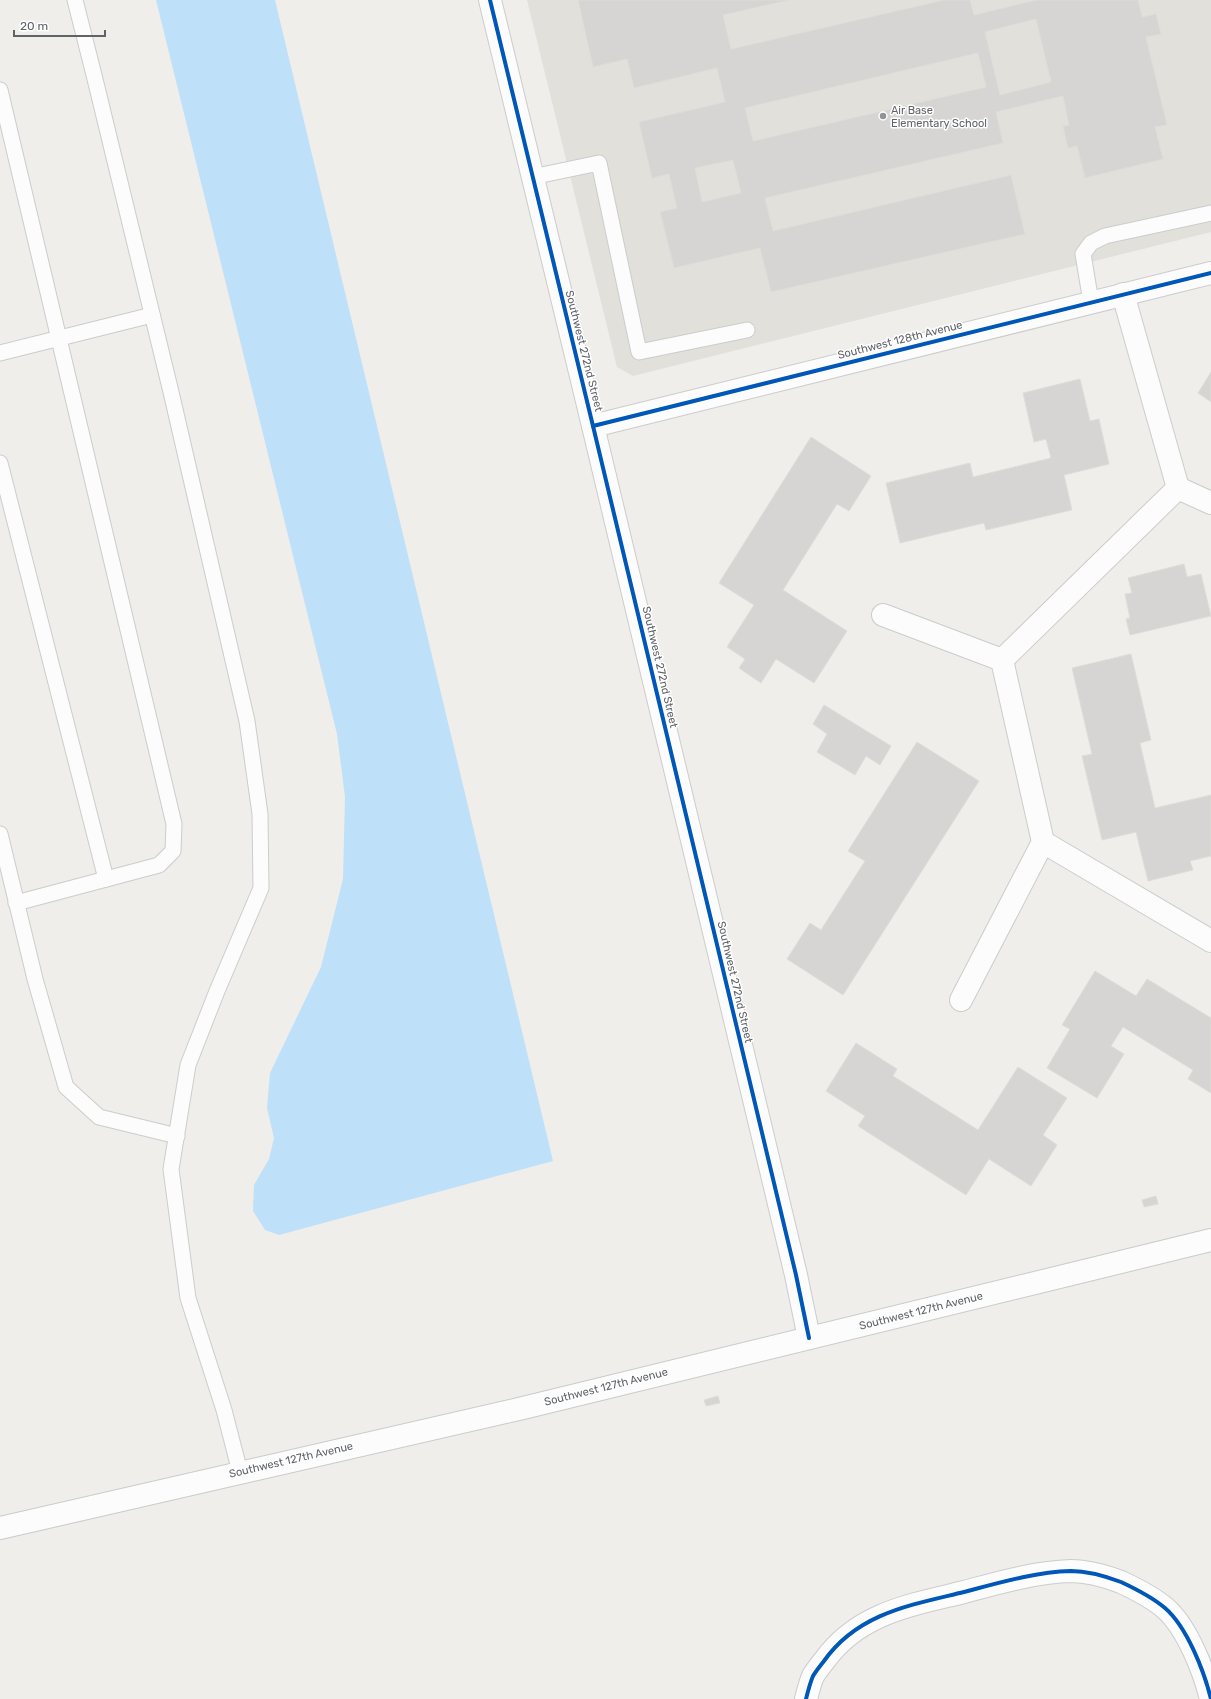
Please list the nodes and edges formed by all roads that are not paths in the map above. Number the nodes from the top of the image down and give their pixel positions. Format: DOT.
graph roads {
  1 [pos="75,0"];
  2 [pos="490,0"];
  3 [pos="0,90"];
  4 [pos="532,177"];
  5 [pos="1211,213"];
  6 [pos="1211,273"];
  7 [pos="1123,294"];
  8 [pos="1091,302"];
  9 [pos="152,315"];
  10 [pos="747,330"];
  11 [pos="59,338"];
  12 [pos="0,353"];
  13 [pos="593,426"];
  14 [pos="0,463"];
  15 [pos="1178,488"];
  16 [pos="1211,503"];
  17 [pos="883,615"];
  18 [pos="1002,660"];
  19 [pos="0,834"];
  20 [pos="1043,842"];
  21 [pos="106,879"];
  22 [pos="16,903"];
  23 [pos="1211,942"];
  24 [pos="962,1000"];
  25 [pos="177,1136"];
  26 [pos="1211,1240"];
  27 [pos="809,1338"];
  28 [pos="240,1472"];
  29 [pos="0,1528"];
  30 [pos="806,1699"];
  31 [pos="1211,1699"];
  1 -- 9 [label="lane"];
  2 -- 4 [label="street, Southwest 272nd Street"];
  3 -- 11 [label="lane"];
  4 -- 10 [label="lane"];
  4 -- 13 [label="street, Southwest 272nd Street"];
  5 -- 8 [label="lane"];
  6 -- 7 [label="street, Southwest 128th Avenue"];
  7 -- 8 [label="street, Southwest 128th Avenue"];
  7 -- 15 [label="street"];
  8 -- 13 [label="street, Southwest 128th Avenue"];
  9 -- 11 [label="lane"];
  9 -- 25 [label="lane"];
  11 -- 12 [label="lane"];
  11 -- 21 [label="lane"];
  13 -- 27 [label="street, Southwest 272nd Street"];
  14 -- 21 [label="lane"];
  15 -- 16 [label="street"];
  15 -- 18 [label="street"];
  17 -- 18 [label="street"];
  18 -- 20 [label="street"];
  19 -- 22 [label="lane"];
  20 -- 23 [label="street"];
  20 -- 24 [label="street"];
  21 -- 22 [label="lane"];
  22 -- 25 [label="lane"];
  25 -- 28 [label="lane"];
  26 -- 27 [label="street, Southwest 127th Avenue"];
  27 -- 28 [label="street, Southwest 127th Avenue"];
  28 -- 29 [label="street, Southwest 127th Avenue"];
  30 -- 31 [label="street"];
}
